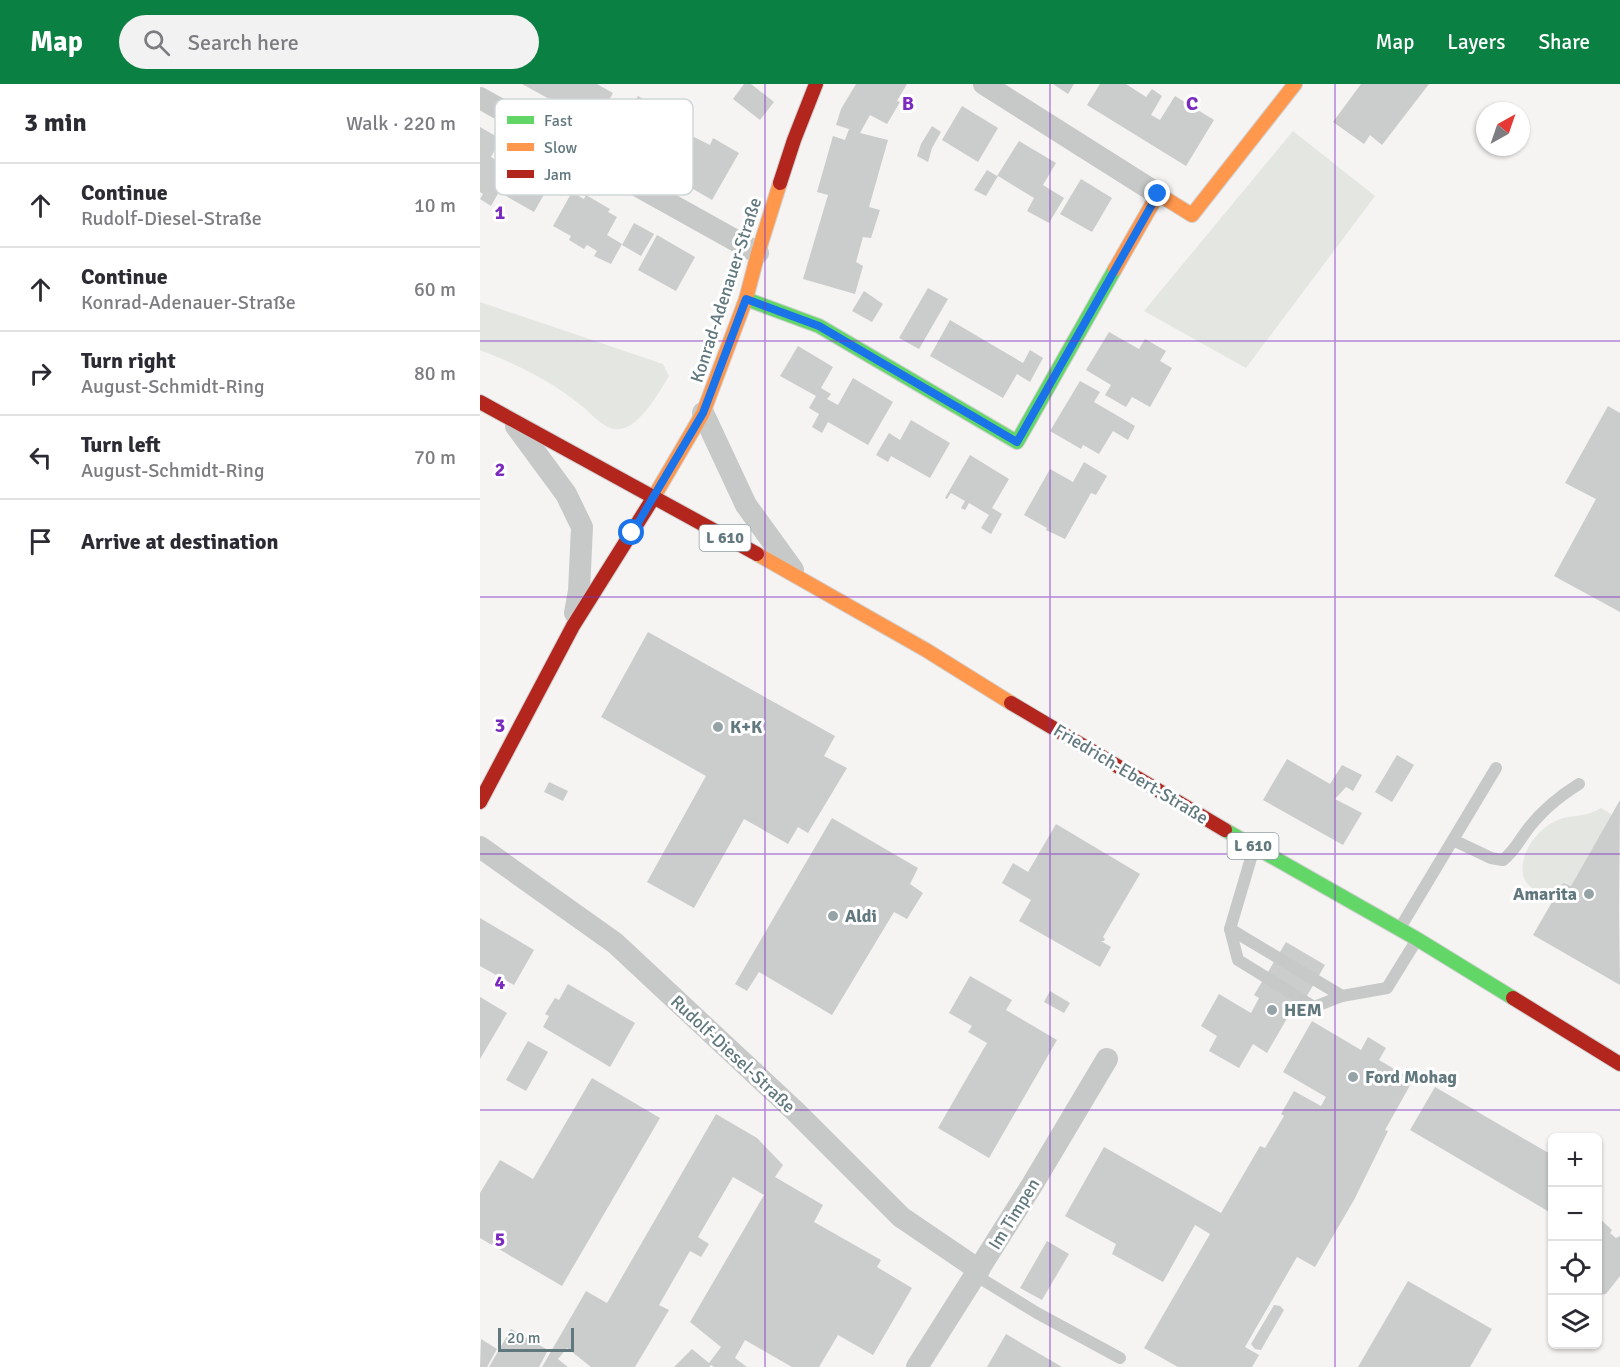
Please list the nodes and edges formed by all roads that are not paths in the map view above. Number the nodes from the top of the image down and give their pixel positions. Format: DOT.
graph roads {
  1 [pos="816,84"];
  2 [pos="984,84"];
  3 [pos="1295,84"];
  4 [pos="480,98"];
  5 [pos="495,106"];
  6 [pos="1158,194"];
  7 [pos="654,195"];
  8 [pos="758,253"];
  9 [pos="746,299"];
  10 [pos="480,402"];
  11 [pos="703,413"];
  12 [pos="512,420"];
  13 [pos="653,499"];
  14 [pos="797,576"];
  15 [pos="573,626"];
  16 [pos="1496,768"];
  17 [pos="1579,784"];
  18 [pos="480,802"];
  19 [pos="1453,840"];
  20 [pos="480,847"];
  21 [pos="1254,847"];
  22 [pos="1400,929"];
  23 [pos="1230,930"];
  24 [pos="1417,939"];
  25 [pos="1342,996"];
  26 [pos="1107,1059"];
  27 [pos="1620,1064"];
  28 [pos="977,1273"];
  29 [pos="1120,1359"];
  30 [pos="917,1367"];
  1 -- 8 [label="street, Konrad-Adenauer-Straße"];
  2 -- 6 [label="street"];
  3 -- 6 [label="street"];
  4 -- 5 [label="street"];
  6 -- 9 [label="street"];
  7 -- 8 [label="street"];
  8 -- 9 [label="street, Konrad-Adenauer-Straße"];
  9 -- 11 [label="street, Konrad-Adenauer-Straße"];
  10 -- 12 [label="street, Friedrich-Ebert-Straße / L 610"];
  11 -- 13 [label="street, Konrad-Adenauer-Straße"];
  11 -- 14 [label="street, Friedrich-Ebert-Straße"];
  12 -- 13 [label="street, Friedrich-Ebert-Straße / L 610"];
  12 -- 15 [label="street"];
  13 -- 14 [label="street, Friedrich-Ebert-Straße / L 610"];
  13 -- 15 [label="street"];
  14 -- 21 [label="street, Friedrich-Ebert-Straße / L 610"];
  15 -- 18 [label="street"];
  16 -- 19 [label="lane"];
  17 -- 19 [label="lane"];
  19 -- 22 [label="lane"];
  20 -- 28 [label="street, Rudolf-Diesel-Straße"];
  21 -- 22 [label="street, Friedrich-Ebert-Straße / L 610"];
  21 -- 23 [label="lane"];
  22 -- 24 [label="street, Friedrich-Ebert-Straße / L 610"];
  23 -- 25 [label="lane"];
  23 -- 25 [label="lane"];
  24 -- 25 [label="lane"];
  24 -- 27 [label="street, Friedrich-Ebert-Straße / L 610"];
  26 -- 28 [label="street, Im Timpen"];
  28 -- 29 [label="lane"];
  28 -- 30 [label="street, Im Timpen"];
}
